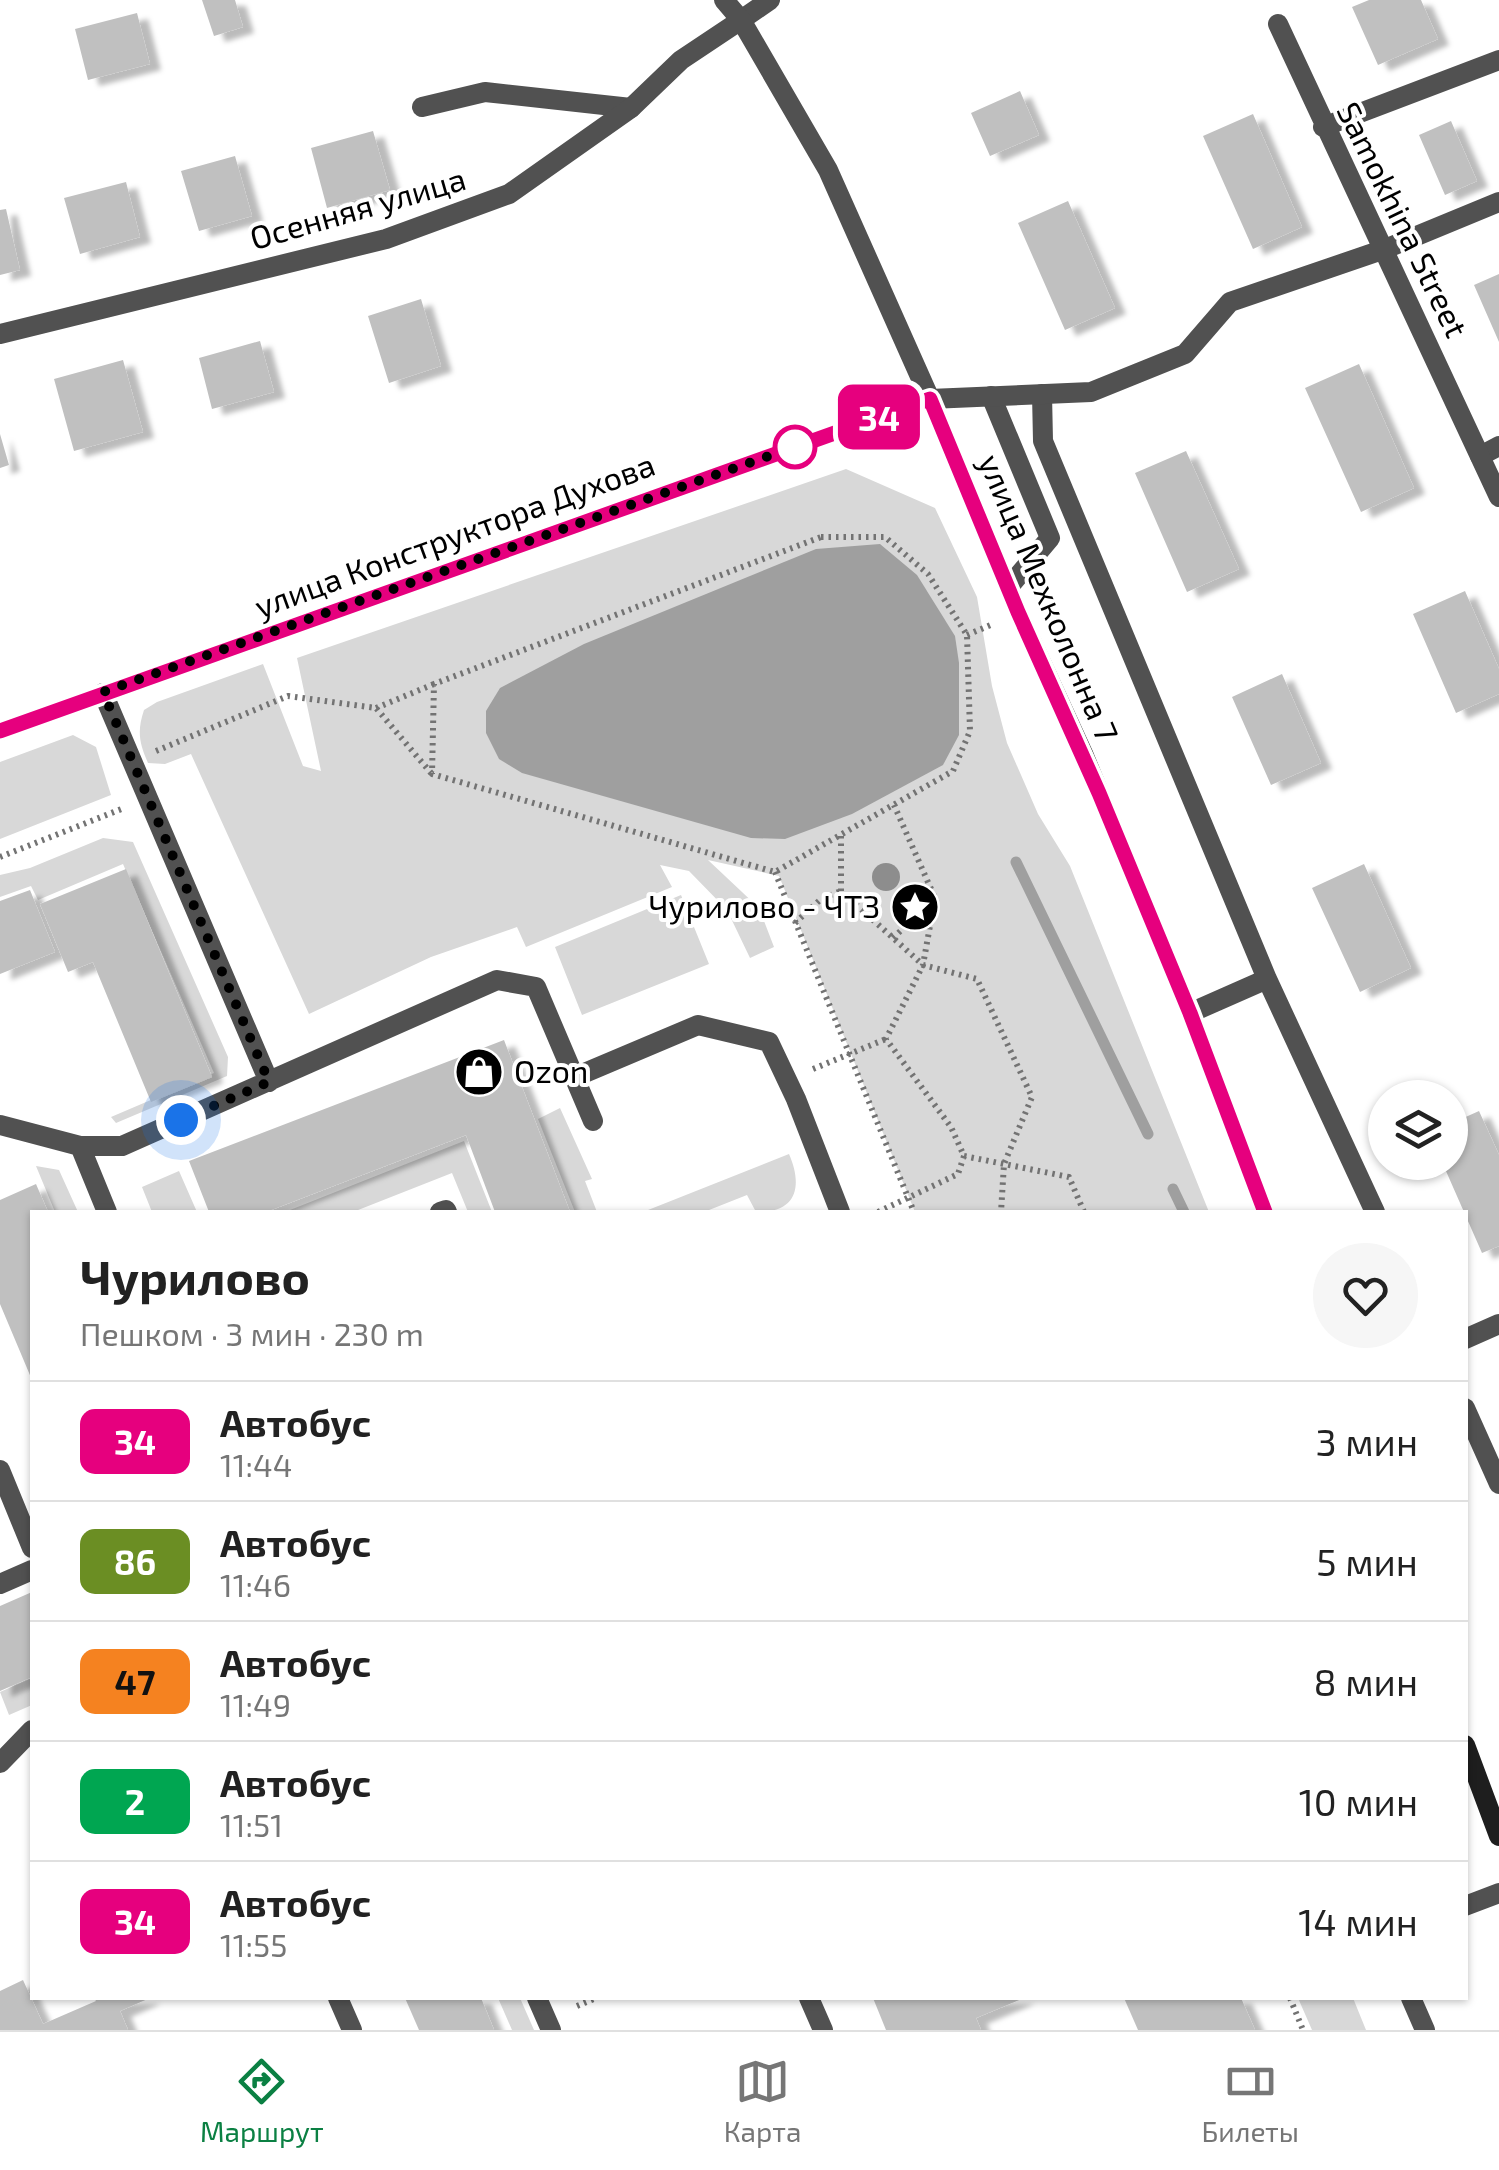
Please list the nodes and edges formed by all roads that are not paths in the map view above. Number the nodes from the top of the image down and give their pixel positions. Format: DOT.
graph roads {
  1 [pos="724,0"];
  2 [pos="770,0"];
  3 [pos="741,20"];
  4 [pos="1278,24"];
  5 [pos="1499,60"];
  6 [pos="422,106"];
  7 [pos="631,108"];
  8 [pos="1324,127"];
  9 [pos="1499,202"];
  10 [pos="1385,248"];
  11 [pos="0,334"];
  12 [pos="1042,394"];
  13 [pos="991,396"];
  14 [pos="930,399"];
  15 [pos="1490,451"];
  16 [pos="1499,497"];
  17 [pos="1008,588"];
  18 [pos="103,692"];
  19 [pos="0,730"];
  20 [pos="1267,979"];
  21 [pos="1190,1013"];
  22 [pos="575,1076"];
  23 [pos="269,1082"];
  24 [pos="593,1120"];
  25 [pos="0,1124"];
  26 [pos="80,1146"];
  27 [pos="106,1210"];
  28 [pos="836,1210"];
  29 [pos="1264,1210"];
  30 [pos="1374,1210"];
  31 [pos="1499,1324"];
  32 [pos="1468,1338"];
  33 [pos="1468,1415"];
  34 [pos="0,1470"];
  35 [pos="1499,1484"];
  36 [pos="30,1543"];
  37 [pos="30,1571"];
  38 [pos="0,1584"];
  39 [pos="30,1732"];
  40 [pos="1468,1753"];
  41 [pos="0,1762"];
  42 [pos="1499,1836"];
  43 [pos="1499,1892"];
  44 [pos="1468,1905"];
  45 [pos="339,2000"];
  46 [pos="538,2000"];
  47 [pos="810,2000"];
  48 [pos="1412,2000"];
  49 [pos="352,2030"];
  50 [pos="551,2030"];
  51 [pos="823,2030"];
  52 [pos="1425,2030"];
  1 -- 3 [label="street"];
  2 -- 3 [label="street, Осенняя улица"];
  3 -- 7 [label="street, Осенняя улица"];
  3 -- 14 [label="street"];
  4 -- 8 [label="street, Samokhina Street"];
  5 -- 8 [label="street"];
  6 -- 7 [label="street"];
  7 -- 11 [label="street, Осенняя улица"];
  8 -- 10 [label="street, Samokhina Street"];
  9 -- 10 [label="street"];
  10 -- 12 [label="street"];
  10 -- 15 [label="street, Samokhina Street"];
  12 -- 13 [label="street"];
  12 -- 20 [label="street"];
  13 -- 14 [label="street"];
  13 -- 17 [label="street"];
  14 -- 17 [label="street, улица Мехколонна 7"];
  14 -- 18 [label="street, улица Конструктора Духова"];
  15 -- 16 [label="street, Samokhina Street"];
  17 -- 21 [label="street, улица Мехколонна 7"];
  18 -- 19 [label="street, улица Конструктора Духова"];
  18 -- 23 [label="street"];
  20 -- 21 [label="street"];
  20 -- 30 [label="street"];
  21 -- 29 [label="street, улица Мехколонна 7"];
  22 -- 23 [label="street"];
  22 -- 24 [label="street"];
  22 -- 28 [label="street"];
  23 -- 26 [label="street"];
  25 -- 26 [label="street"];
  26 -- 27 [label="street"];
  31 -- 32 [label="street"];
  33 -- 35 [label="street"];
  34 -- 36 [label="street"];
  37 -- 38 [label="street"];
  39 -- 41 [label="street"];
  40 -- 42 [label="street"];
  43 -- 44 [label="street"];
  45 -- 49 [label="street"];
  46 -- 50 [label="street"];
  47 -- 51 [label="street"];
  48 -- 52 [label="street"];
}
